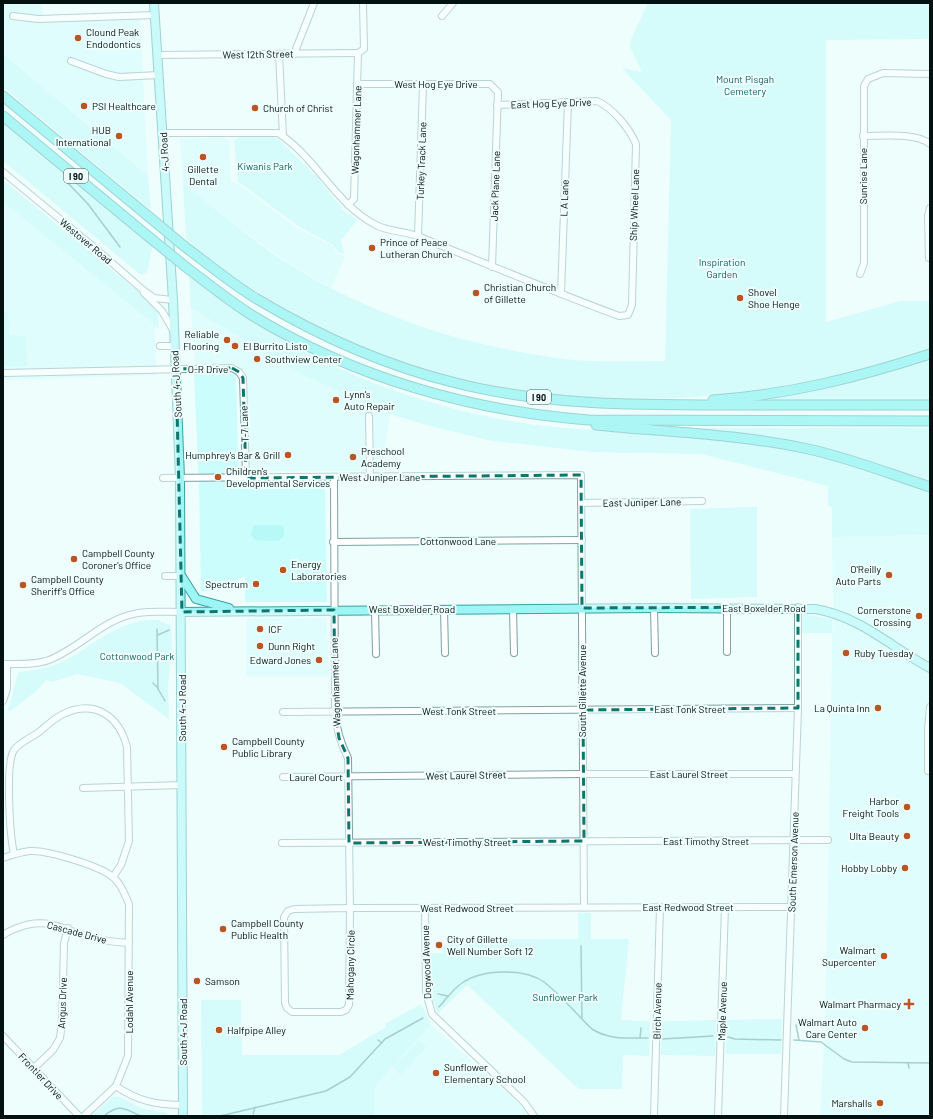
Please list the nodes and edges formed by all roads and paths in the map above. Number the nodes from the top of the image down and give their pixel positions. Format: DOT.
graph roads {
  1 [pos="154,3"];
  2 [pos="314,3"];
  3 [pos="363,3"];
  4 [pos="453,3"];
  5 [pos="155,15"];
  6 [pos="13,16"];
  7 [pos="442,16"];
  8 [pos="358,53"];
  9 [pos="279,54"];
  10 [pos="294,54"];
  11 [pos="157,55"];
  12 [pos="71,61"];
  13 [pos="930,74"];
  14 [pos="159,75"];
  15 [pos="358,84"];
  16 [pos="423,85"];
  17 [pos="3,96"];
  18 [pos="568,102"];
  19 [pos="498,105"];
  20 [pos="605,105"];
  21 [pos="3,116"];
  22 [pos="163,133"];
  23 [pos="283,136"];
  24 [pos="863,136"];
  25 [pos="930,144"];
  26 [pos="3,172"];
  27 [pos="348,205"];
  28 [pos="930,208"];
  29 [pos="418,236"];
  30 [pos="929,258"];
  31 [pos="492,267"];
  32 [pos="860,274"];
  33 [pos="143,290"];
  34 [pos="561,294"];
  35 [pos="173,300"];
  36 [pos="174,330"];
  37 [pos="160,346"];
  38 [pos="174,346"];
  39 [pos="930,354"];
  40 [pos="176,369"];
  41 [pos="239,372"];
  42 [pos="3,373"];
  43 [pos="442,396"];
  44 [pos="555,400"];
  45 [pos="930,405"];
  46 [pos="369,416"];
  47 [pos="930,421"];
  48 [pos="581,475"];
  49 [pos="334,477"];
  50 [pos="370,477"];
  51 [pos="163,478"];
  52 [pos="180,478"];
  53 [pos="246,478"];
  54 [pos="930,487"];
  55 [pos="702,501"];
  56 [pos="581,503"];
  57 [pos="582,540"];
  58 [pos="334,542"];
  59 [pos="165,576"];
  60 [pos="182,576"];
  61 [pos="582,608"];
  62 [pos="654,608"];
  63 [pos="726,608"];
  64 [pos="798,608"];
  65 [pos="444,609"];
  66 [pos="513,609"];
  67 [pos="241,610"];
  68 [pos="334,610"];
  69 [pos="375,610"];
  70 [pos="182,612"];
  71 [pos="727,652"];
  72 [pos="445,653"];
  73 [pos="514,653"];
  74 [pos="655,653"];
  75 [pos="376,654"];
  76 [pos="5,664"];
  77 [pos="930,668"];
  78 [pos="3,702"];
  79 [pos="930,707"];
  80 [pos="798,708"];
  81 [pos="583,710"];
  82 [pos="335,711"];
  83 [pos="282,712"];
  84 [pos="928,772"];
  85 [pos="582,774"];
  86 [pos="795,774"];
  87 [pos="282,777"];
  88 [pos="349,777"];
  89 [pos="6,783"];
  90 [pos="182,785"];
  91 [pos="128,786"];
  92 [pos="83,788"];
  93 [pos="793,840"];
  94 [pos="828,840"];
  95 [pos="584,841"];
  96 [pos="282,843"];
  97 [pos="349,843"];
  98 [pos="14,854"];
  99 [pos="3,858"];
  100 [pos="113,877"];
  101 [pos="726,906"];
  102 [pos="791,906"];
  103 [pos="584,907"];
  104 [pos="660,907"];
  105 [pos="350,908"];
  106 [pos="425,908"];
  107 [pos="68,928"];
  108 [pos="3,935"];
  109 [pos="129,942"];
  110 [pos="3,1036"];
  111 [pos="34,1068"];
  112 [pos="116,1086"];
  113 [pos="183,1105"];
  114 [pos="79,1116"];
  115 [pos="84,1116"];
  116 [pos="183,1116"];
  117 [pos="534,1116"];
  118 [pos="654,1116"];
  119 [pos="718,1116"];
  120 [pos="784,1116"];
  1 -- 5 [label="main road, 4-J Road"];
  2 -- 10 [label="street"];
  3 -- 8 [label="street, Wagonhammer Lane"];
  4 -- 7 [label="street"];
  5 -- 6 [label="street"];
  5 -- 11 [label="main road, 4-J Road"];
  8 -- 10 [label="street, West 12th Street"];
  8 -- 15 [label="street, Wagonhammer Lane"];
  9 -- 10 [label="street, West 12th Street"];
  9 -- 11 [label="street, West 12th Street"];
  9 -- 23 [label="street"];
  11 -- 14 [label="main road, 4-J Road"];
  12 -- 14 [label="street"];
  13 -- 24 [label="street, Sunrise Lane"];
  14 -- 22 [label="main road, 4-J Road"];
  15 -- 16 [label="street, West Hog Eye Drive"];
  15 -- 27 [label="street, Wagonhammer Lane"];
  16 -- 19 [label="street, West Hog Eye Drive"];
  16 -- 29 [label="street, Turkey Track Lane"];
  17 -- 44 [label="highway, I 90, bridge"];
  18 -- 19 [label="street, East Hog Eye Drive"];
  18 -- 20 [label="street, East Hog Eye Drive"];
  18 -- 34 [label="street, L A Lane"];
  19 -- 31 [label="street, Jack Plane Lane"];
  20 -- 34 [label="street, Ship Wheel Lane"];
  21 -- 43 [label="highway, I 90, bridge"];
  22 -- 23 [label="street"];
  22 -- 35 [label="main road, 4-J Road"];
  23 -- 27 [label="street"];
  24 -- 25 [label="street"];
  24 -- 32 [label="street, Sunrise Lane"];
  26 -- 33 [label="street, Westover Road"];
  27 -- 29 [label="street"];
  28 -- 30 [label="street"];
  29 -- 31 [label="street"];
  31 -- 34 [label="street"];
  33 -- 35 [label="street, Westover Road"];
  33 -- 36 [label="street"];
  35 -- 36 [label="main road, South 4-J Road"];
  36 -- 38 [label="main road, South 4-J Road"];
  37 -- 38 [label="street"];
  38 -- 40 [label="main road, South 4-J Road"];
  39 -- 44 [label="highway, I 90"];
  40 -- 41 [label="street, O-R Drive"];
  40 -- 42 [label="street, O-R Drive"];
  40 -- 52 [label="main road, South 4-J Road"];
  41 -- 53 [label="street, T-7 Lane"];
  43 -- 47 [label="highway, I 90"];
  43 -- 54 [label="highway, I 90"];
  44 -- 45 [label="highway, I 90"];
  46 -- 50 [label="street"];
  48 -- 50 [label="street, West Juniper Lane"];
  48 -- 56 [label="street, South Gillette Avenue"];
  49 -- 50 [label="street, West Juniper Lane"];
  49 -- 53 [label="street, West Juniper Lane"];
  49 -- 58 [label="street, Wagonhammer Lane"];
  51 -- 52 [label="street, West Juniper Lane"];
  52 -- 53 [label="street, West Juniper Lane"];
  52 -- 60 [label="main road, South 4-J Road"];
  55 -- 56 [label="street, East Juniper Lane"];
  56 -- 57 [label="street, South Gillette Avenue"];
  57 -- 58 [label="street, Cottonwood Lane"];
  57 -- 61 [label="street, South Gillette Avenue"];
  58 -- 68 [label="street, Wagonhammer Lane"];
  59 -- 60 [label="street"];
  60 -- 67 [label="main road"];
  60 -- 70 [label="main road, South 4-J Road"];
  61 -- 62 [label="main road, East Boxelder Road"];
  61 -- 66 [label="main road, West Boxelder Road"];
  61 -- 81 [label="street, South Gillette Avenue"];
  62 -- 63 [label="main road, East Boxelder Road"];
  62 -- 74 [label="street"];
  63 -- 64 [label="main road, East Boxelder Road"];
  63 -- 71 [label="street"];
  64 -- 77 [label="main road, East Boxelder Road"];
  64 -- 80 [label="street, South Emerson Avenue"];
  65 -- 66 [label="main road, West Boxelder Road"];
  65 -- 69 [label="main road, West Boxelder Road"];
  65 -- 72 [label="street"];
  66 -- 73 [label="street"];
  67 -- 68 [label="main road, West Boxelder Road"];
  67 -- 70 [label="main road"];
  68 -- 69 [label="main road, West Boxelder Road"];
  68 -- 82 [label="street, Wagonhammer Lane"];
  69 -- 75 [label="street"];
  70 -- 76 [label="street"];
  70 -- 90 [label="main road, South 4-J Road"];
  76 -- 78 [label="street"];
  79 -- 84 [label="street"];
  80 -- 81 [label="street, East Tonk Street"];
  80 -- 86 [label="street, South Emerson Avenue"];
  81 -- 82 [label="street, West Tonk Street"];
  81 -- 85 [label="street, South Gillette Avenue"];
  82 -- 83 [label="street, West Tonk Street"];
  82 -- 88 [label="street, Wagonhammer Lane"];
  85 -- 86 [label="street, East Laurel Street"];
  85 -- 88 [label="street, West Laurel Street"];
  85 -- 95 [label="street, South Gillette Avenue"];
  86 -- 93 [label="street, South Emerson Avenue"];
  87 -- 88 [label="street, Laurel Court"];
  88 -- 97 [label="street, Wagonhammer Lane"];
  89 -- 91 [label="street"];
  89 -- 98 [label="street"];
  90 -- 91 [label="street"];
  90 -- 113 [label="main road, South 4-J Road"];
  91 -- 92 [label="street"];
  91 -- 100 [label="street"];
  93 -- 94 [label="street, East Timothy Street"];
  93 -- 95 [label="street, East Timothy Street"];
  93 -- 102 [label="street, South Emerson Avenue"];
  95 -- 97 [label="street, West Timothy Street"];
  95 -- 103 [label="street, South Gillette Avenue"];
  96 -- 97 [label="street, West Timothy Street"];
  97 -- 105 [label="street, Wagonhammer Lane"];
  98 -- 99 [label="street"];
  98 -- 100 [label="street"];
  100 -- 109 [label="street, Lodahl Avenue"];
  101 -- 102 [label="street, East Redwood Street"];
  101 -- 104 [label="street, East Redwood Street"];
  101 -- 119 [label="street, Maple Avenue"];
  102 -- 120 [label="street, South Emerson Avenue"];
  103 -- 104 [label="street, East Redwood Street"];
  103 -- 106 [label="street, West Redwood Street"];
  104 -- 118 [label="street, Birch Avenue"];
  105 -- 105 [label="street, Mahogany Circle"];
  105 -- 106 [label="street, West Redwood Street"];
  106 -- 117 [label="street, Dogwood Avenue"];
  107 -- 108 [label="street, Cascade Drive"];
  107 -- 109 [label="street, Cascade Drive"];
  107 -- 111 [label="street, Angus Drive"];
  109 -- 112 [label="street, Lodahl Avenue"];
  110 -- 111 [label="street, Frontier Drive"];
  111 -- 114 [label="street, Frontier Drive"];
  112 -- 113 [label="street"];
  112 -- 115 [label="street, Lodahl Avenue"];
  113 -- 116 [label="main road, South 4-J Road"];
}
